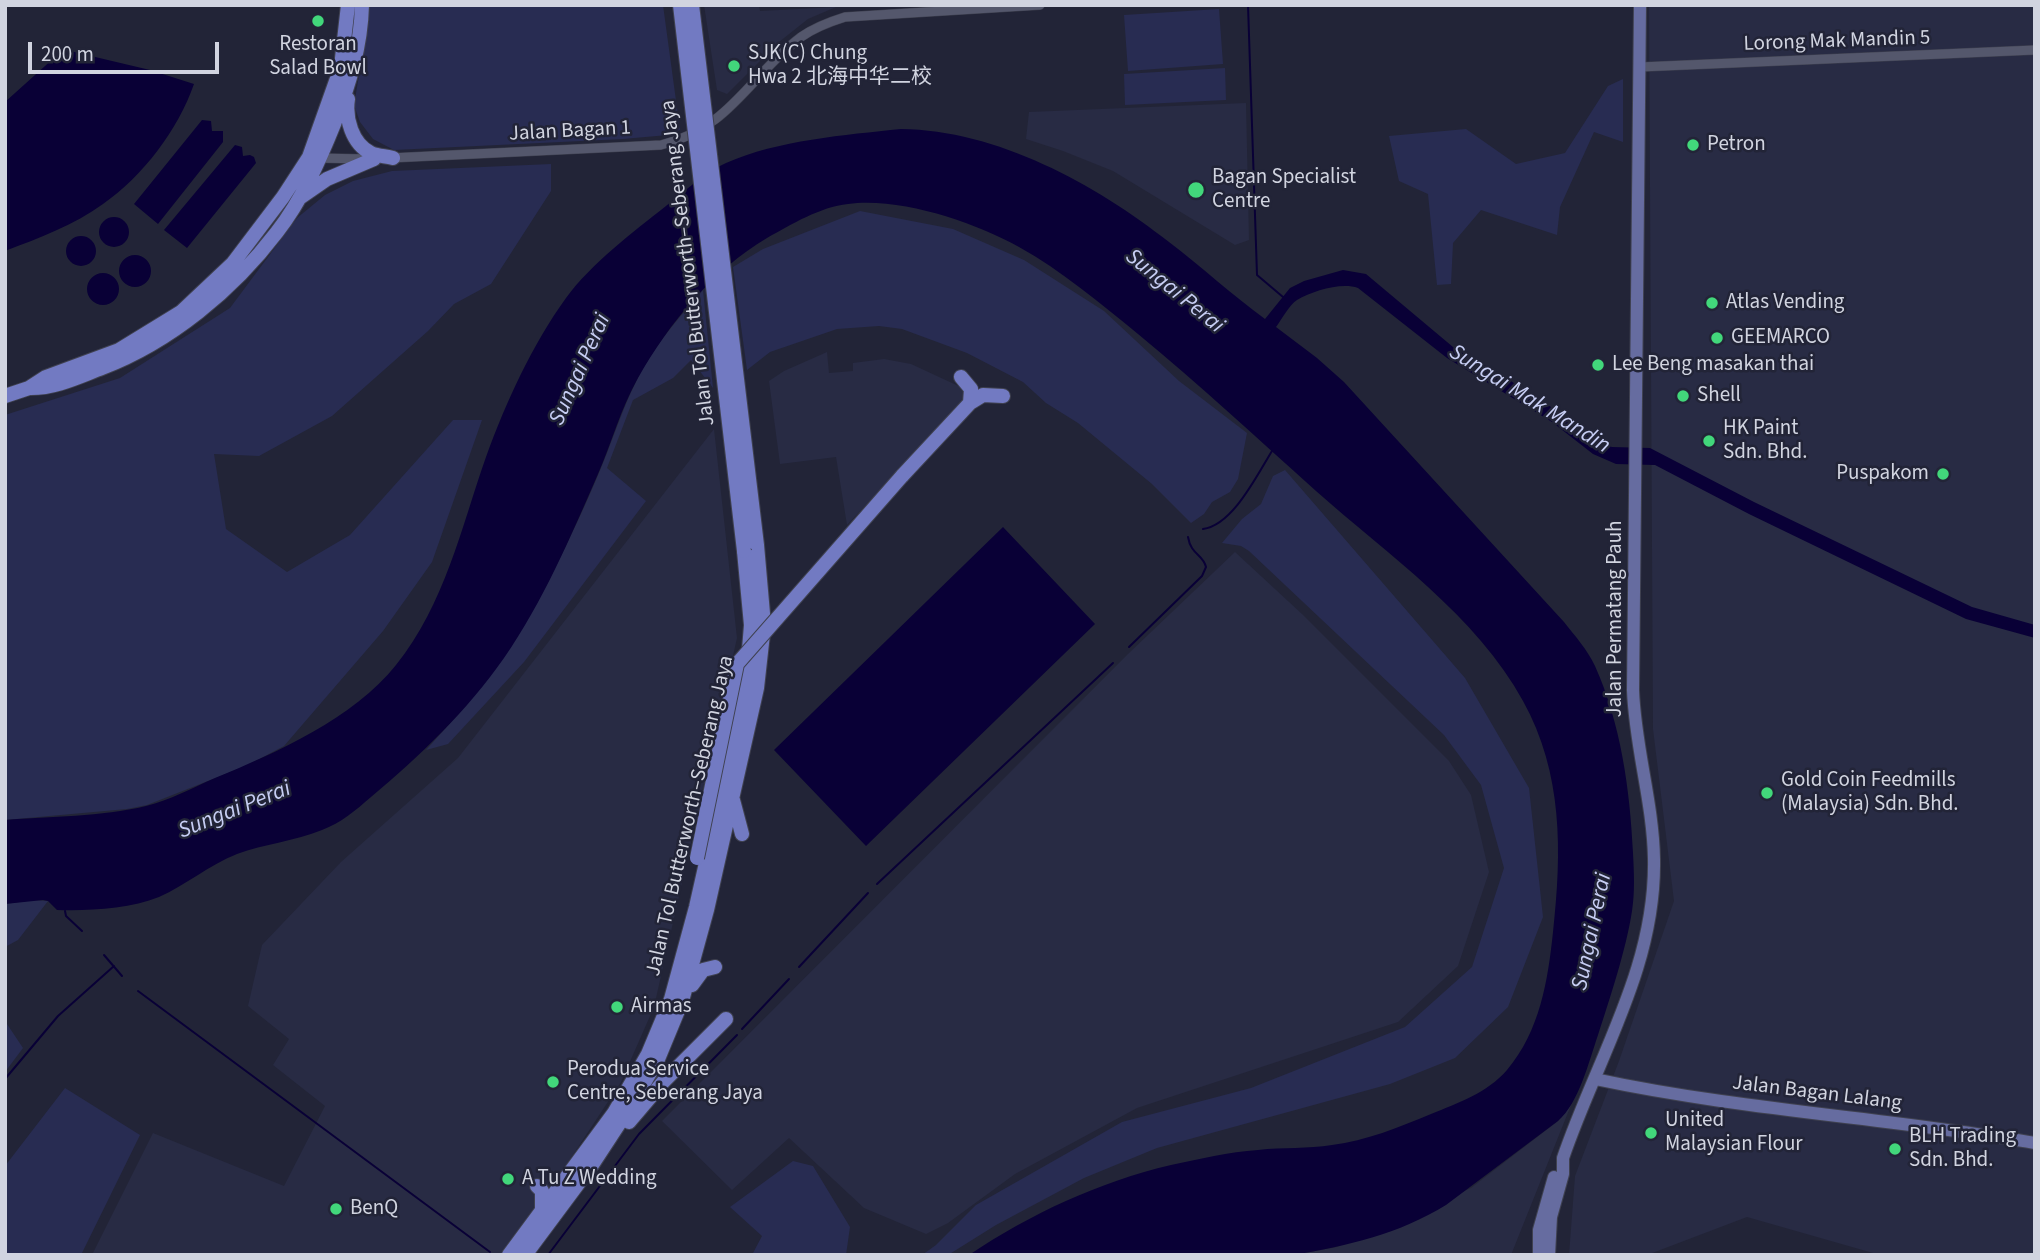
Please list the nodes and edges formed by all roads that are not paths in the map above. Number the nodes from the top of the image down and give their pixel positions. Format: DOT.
graph roads {
  1 [pos="348,5"];
  2 [pos="362,5"];
  3 [pos="680,5"];
  4 [pos="692,5"];
  5 [pos="1040,5"];
  6 [pos="1640,6"];
  7 [pos="2035,50"];
  8 [pos="1640,67"];
  9 [pos="351,80"];
  10 [pos="314,158"];
  11 [pos="393,158"];
  12 [pos="374,159"];
  13 [pos="298,199"];
  14 [pos="961,377"];
  15 [pos="29,388"];
  16 [pos="5,396"];
  17 [pos="1003,396"];
  18 [pos="970,403"];
  19 [pos="751,548"];
  20 [pos="733,799"];
  21 [pos="742,834"];
  22 [pos="715,967"];
  23 [pos="677,1000"];
  24 [pos="726,1019"];
  25 [pos="1595,1079"];
  26 [pos="2035,1143"];
  27 [pos="1563,1158"];
  28 [pos="592,1165"];
  29 [pos="537,1186"];
  30 [pos="542,1208"];
  31 [pos="509,1255"];
  32 [pos="525,1255"];
  33 [pos="1539,1255"];
  34 [pos="1549,1255"];
  1 -- 10 [label="highway"];
  2 -- 9 [label="highway"];
  3 -- 19 [label="highway, Jalan Tol Butterworth–Seberang Jaya, bridge"];
  4 -- 19 [label="highway, Jalan Tol Butterworth–Seberang Jaya, bridge"];
  5 -- 11 [label="street, Jalan Bagan 1"];
  6 -- 8 [label="main road, Jalan Permatang Pauh"];
  7 -- 8 [label="street, Lorong Mak Mandin 5"];
  8 -- 25 [label="main road, Jalan Permatang Pauh"];
  9 -- 10 [label="highway"];
  9 -- 11 [label="highway"];
  10 -- 12 [label="street, Jalan Bagan 1"];
  10 -- 13 [label="highway"];
  10 -- 15 [label="highway"];
  11 -- 12 [label="street, Jalan Bagan 1"];
  12 -- 13 [label="highway"];
  13 -- 15 [label="highway"];
  14 -- 18 [label="highway"];
  15 -- 16 [label="highway"];
  17 -- 18 [label="highway"];
  18 -- 23 [label="highway, bridge"];
  19 -- 20 [label="highway, Jalan Tol Butterworth–Seberang Jaya"];
  19 -- 23 [label="highway, Jalan Tol Butterworth–Seberang Jaya"];
  20 -- 21 [label="highway"];
  20 -- 23 [label="highway, Jalan Tol Butterworth–Seberang Jaya"];
  22 -- 23 [label="highway"];
  23 -- 28 [label="highway, Jalan Tol Butterworth–Seberang Jaya"];
  23 -- 30 [label="highway, Jalan Tol Butterworth–Seberang Jaya"];
  24 -- 28 [label="highway"];
  25 -- 26 [label="main road, Jalan Bagan Lalang"];
  25 -- 27 [label="main road, Jalan Permatang Pauh"];
  27 -- 33 [label="main road"];
  27 -- 34 [label="main road, Jalan Permatang Pauh"];
  28 -- 32 [label="highway, Jalan Tol Butterworth–Seberang Jaya"];
  29 -- 30 [label="highway"];
  30 -- 31 [label="highway, Jalan Tol Butterworth–Seberang Jaya"];
}
